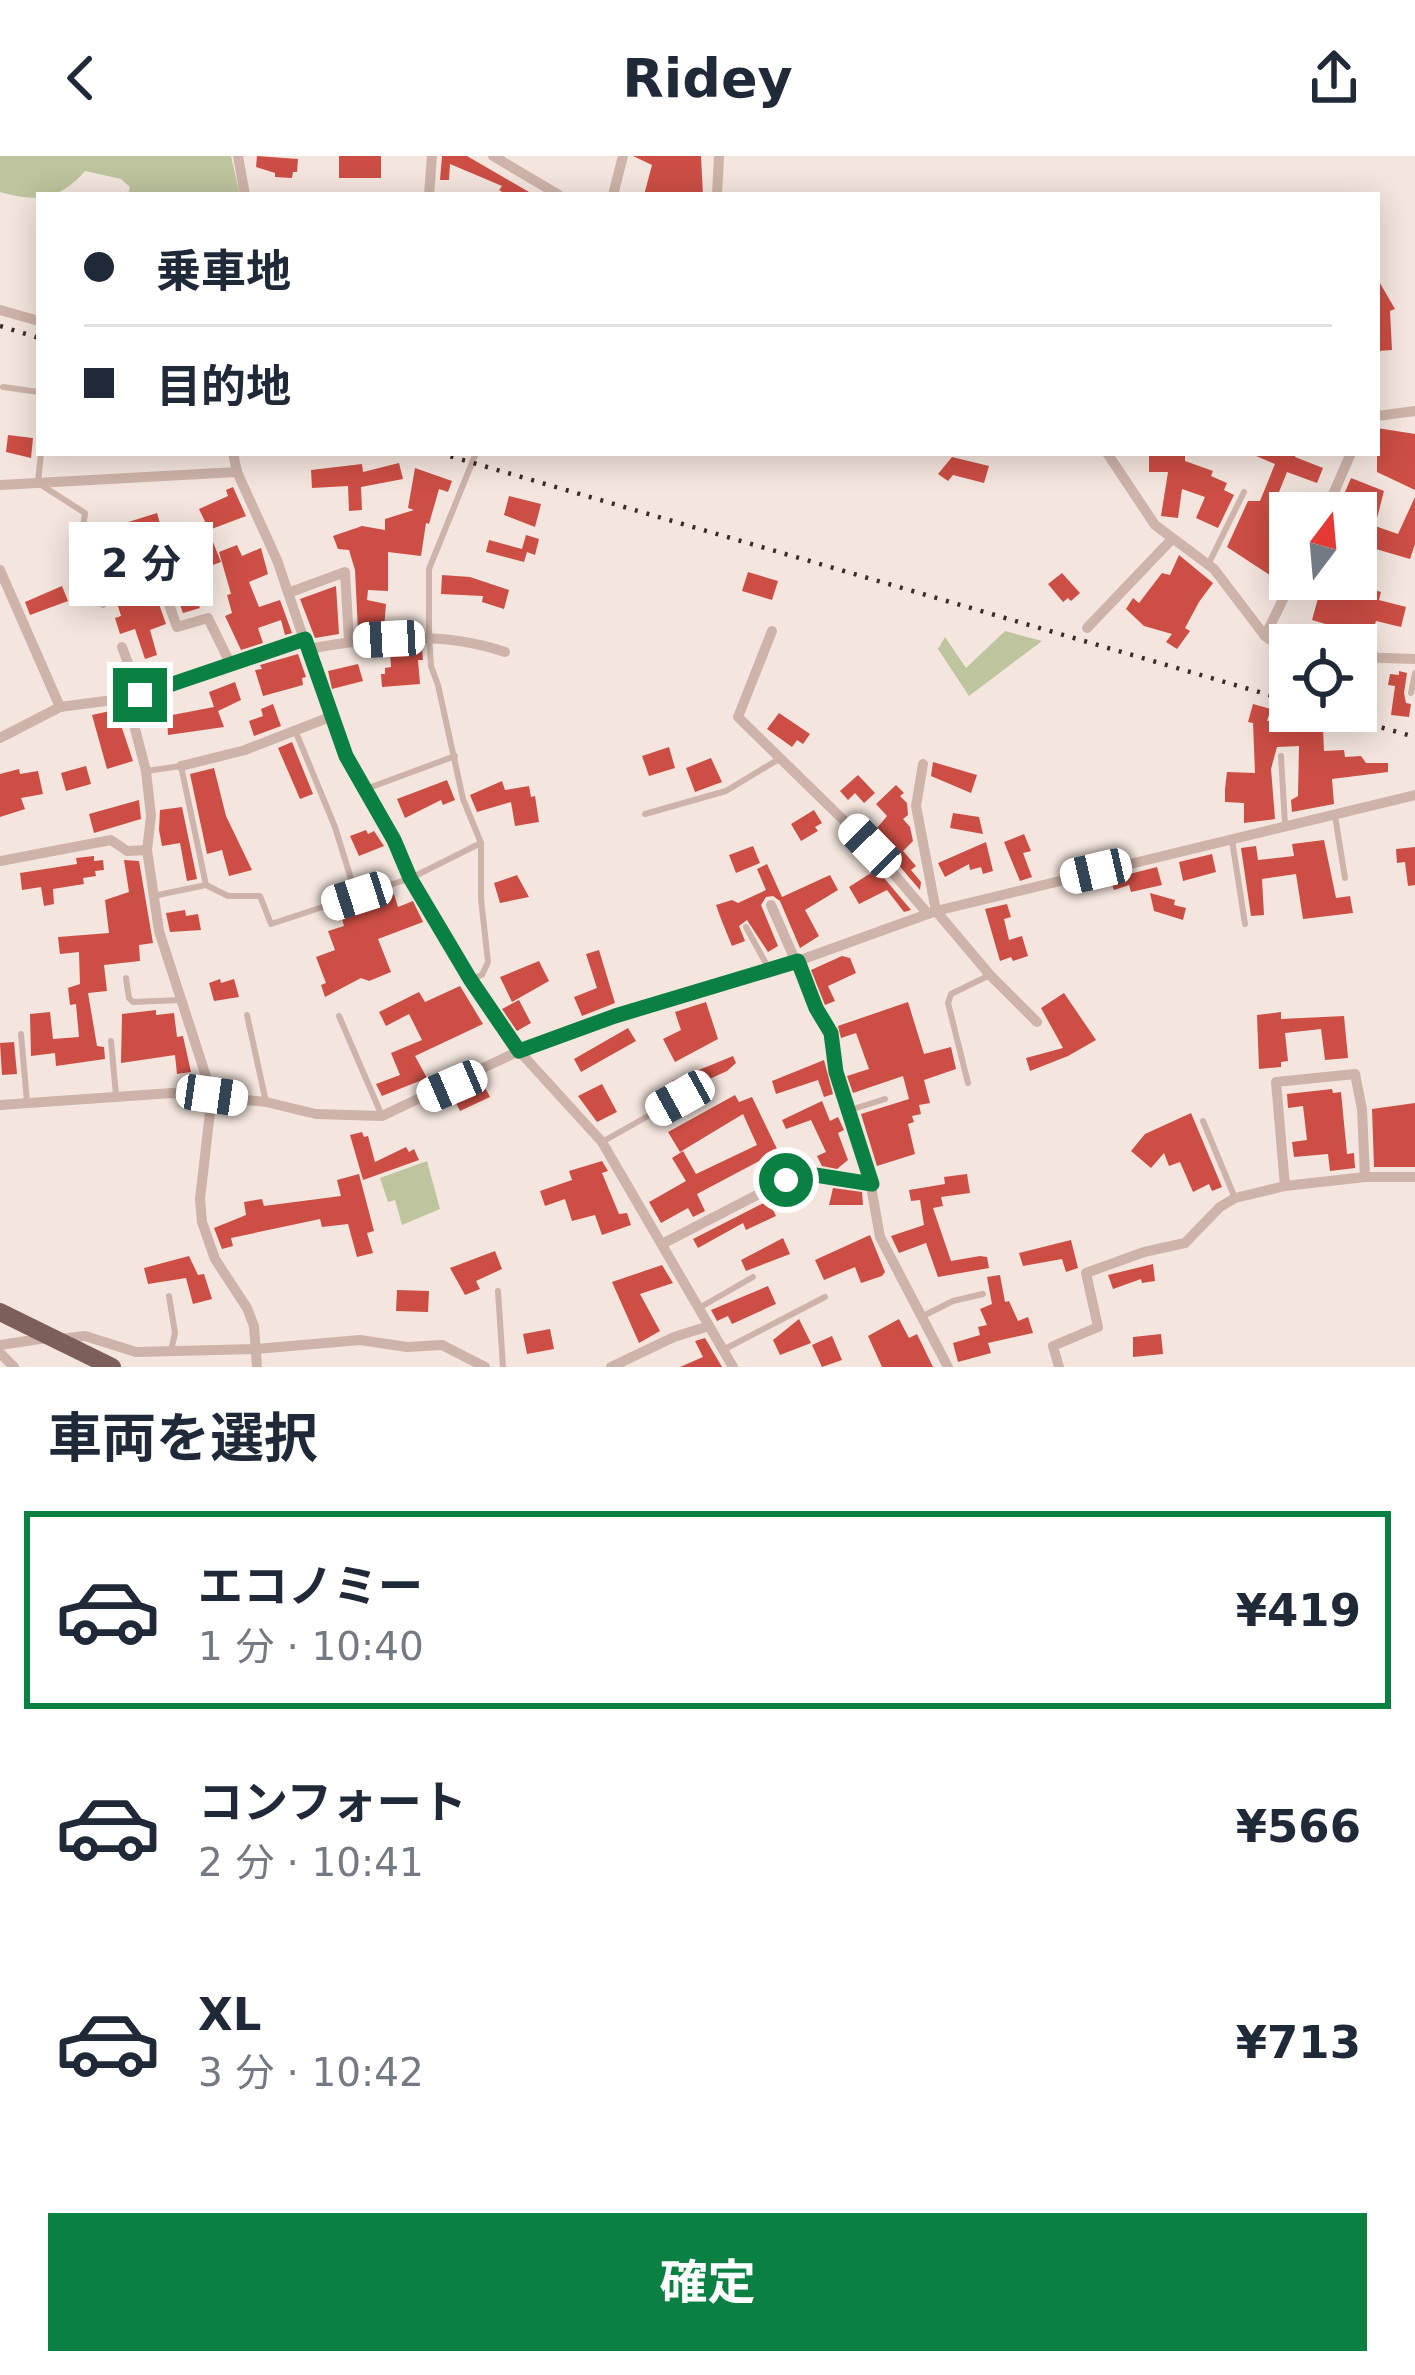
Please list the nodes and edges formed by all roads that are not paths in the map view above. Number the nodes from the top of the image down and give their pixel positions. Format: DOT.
graph roads {
  1 [pos="238,156"];
  2 [pos="432,156"];
  3 [pos="493,156"];
  4 [pos="623,156"];
  5 [pos="719,156"];
  6 [pos="244,192"];
  7 [pos="429,192"];
  8 [pos="554,192"];
  9 [pos="614,192"];
  10 [pos="717,192"];
  11 [pos="0,310"];
  12 [pos="36,320"];
  13 [pos="3,387"];
  14 [pos="36,392"];
  15 [pos="1415,411"];
  16 [pos="1380,416"];
  17 [pos="41,456"];
  18 [pos="234,456"];
  19 [pos="475,456"];
  20 [pos="1112,456"];
  21 [pos="1350,456"];
  22 [pos="237,472"];
  23 [pos="38,483"];
  24 [pos="0,485"];
  25 [pos="1244,492"];
  26 [pos="1333,492"];
  27 [pos="1172,539"];
  28 [pos="148,547"];
  29 [pos="1208,565"];
  30 [pos="0,570"];
  31 [pos="282,590"];
  32 [pos="1283,600"];
  33 [pos="104,604"];
  34 [pos="1087,628"];
  35 [pos="772,631"];
  36 [pos="1265,636"];
  37 [pos="429,637"];
  38 [pos="1269,639"];
  39 [pos="350,641"];
  40 [pos="307,644"];
  41 [pos="122,647"];
  42 [pos="505,652"];
  43 [pos="1377,658"];
  44 [pos="1415,659"];
  45 [pos="230,663"];
  46 [pos="1415,673"];
  47 [pos="1411,693"];
  48 [pos="133,696"];
  49 [pos="60,707"];
  50 [pos="330,717"];
  51 [pos="295,730"];
  52 [pos="0,738"];
  53 [pos="455,756"];
  54 [pos="1281,756"];
  55 [pos="784,757"];
  56 [pos="923,764"];
  57 [pos="182,766"];
  58 [pos="146,771"];
  59 [pos="365,789"];
  60 [pos="1415,794"];
  61 [pos="645,814"];
  62 [pos="1335,814"];
  63 [pos="1285,827"];
  64 [pos="1232,841"];
  65 [pos="481,843"];
  66 [pos="147,850"];
  67 [pos="0,861"];
  68 [pos="410,878"];
  69 [pos="1345,878"];
  70 [pos="206,885"];
  71 [pos="153,896"];
  72 [pos="357,896"];
  73 [pos="771,905"];
  74 [pos="932,912"];
  75 [pos="1244,924"];
  76 [pos="746,927"];
  77 [pos="798,961"];
  78 [pos="770,971"];
  79 [pos="989,975"];
  80 [pos="126,978"];
  81 [pos="470,979"];
  82 [pos="182,1000"];
  83 [pos="248,1015"];
  84 [pos="339,1016"];
  85 [pos="1037,1022"];
  86 [pos="21,1034"];
  87 [pos="111,1041"];
  88 [pos="519,1051"];
  89 [pos="968,1083"];
  90 [pos="116,1095"];
  91 [pos="212,1095"];
  92 [pos="680,1098"];
  93 [pos="885,1099"];
  94 [pos="27,1102"];
  95 [pos="266,1102"];
  96 [pos="0,1105"];
  97 [pos="847,1111"];
  98 [pos="382,1116"];
  99 [pos="1204,1121"];
  100 [pos="602,1142"];
  101 [pos="1365,1177"];
  102 [pos="1415,1177"];
  103 [pos="872,1184"];
  104 [pos="1285,1186"];
  105 [pos="1235,1198"];
  106 [pos="664,1243"];
  107 [pos="753,1277"];
  108 [pos="498,1291"];
  109 [pos="983,1294"];
  110 [pos="170,1296"];
  111 [pos="825,1298"];
  112 [pos="699,1308"];
  113 [pos="0,1312"];
  114 [pos="921,1317"];
  115 [pos="709,1326"];
  116 [pos="53,1338"];
  117 [pos="0,1349"];
  118 [pos="256,1349"];
  119 [pos="723,1350"];
  120 [pos="171,1351"];
  121 [pos="14,1367"];
  122 [pos="112,1367"];
  123 [pos="256,1367"];
  124 [pos="485,1367"];
  125 [pos="503,1367"];
  126 [pos="611,1367"];
  127 [pos="733,1367"];
  128 [pos="948,1367"];
  129 [pos="1059,1367"];
  1 -- 6 [label="street"];
  2 -- 7 [label="street"];
  3 -- 8 [label="street"];
  4 -- 9 [label="street"];
  5 -- 10 [label="street"];
  11 -- 12 [label="street"];
  13 -- 14 [label="lane"];
  15 -- 16 [label="street"];
  17 -- 23 [label="lane"];
  18 -- 22 [label="street"];
  19 -- 37 [label="lane"];
  20 -- 27 [label="street"];
  21 -- 26 [label="street"];
  22 -- 23 [label="street"];
  22 -- 31 [label="street"];
  23 -- 24 [label="street"];
  23 -- 33 [label="lane"];
  25 -- 29 [label="lane"];
  27 -- 29 [label="street"];
  27 -- 34 [label="street"];
  28 -- 45 [label="street"];
  29 -- 36 [label="street"];
  30 -- 49 [label="street"];
  31 -- 39 [label="street"];
  31 -- 40 [label="street"];
  32 -- 36 [label="street"];
  35 -- 55 [label="street"];
  36 -- 38 [label="street"];
  37 -- 39 [label="street"];
  37 -- 42 [label="street"];
  37 -- 53 [label="lane"];
  39 -- 40 [label="street"];
  40 -- 45 [label="street"];
  40 -- 50 [label="street"];
  41 -- 48 [label="street"];
  43 -- 44 [label="street"];
  45 -- 48 [label="street"];
  46 -- 47 [label="lane"];
  48 -- 49 [label="street"];
  48 -- 58 [label="street"];
  49 -- 52 [label="street"];
  50 -- 51 [label="street"];
  50 -- 59 [label="street"];
  51 -- 57 [label="street"];
  51 -- 72 [label="lane"];
  53 -- 59 [label="lane"];
  53 -- 65 [label="lane"];
  54 -- 63 [label="lane"];
  55 -- 61 [label="lane"];
  55 -- 74 [label="street"];
  56 -- 74 [label="street"];
  57 -- 58 [label="lane"];
  57 -- 70 [label="lane"];
  58 -- 66 [label="street"];
  59 -- 68 [label="street"];
  60 -- 62 [label="street"];
  62 -- 63 [label="street"];
  62 -- 69 [label="lane"];
  63 -- 64 [label="street"];
  64 -- 74 [label="street"];
  64 -- 75 [label="lane"];
  65 -- 68 [label="lane"];
  65 -- 81 [label="lane"];
  66 -- 67 [label="street"];
  66 -- 71 [label="street"];
  68 -- 72 [label="lane"];
  68 -- 81 [label="street"];
  70 -- 71 [label="lane"];
  70 -- 72 [label="lane"];
  71 -- 82 [label="street"];
  73 -- 77 [label="street"];
  74 -- 77 [label="street"];
  74 -- 79 [label="street"];
  76 -- 78 [label="lane"];
  77 -- 78 [label="street"];
  77 -- 97 [label="street"];
  78 -- 88 [label="street"];
  79 -- 85 [label="street"];
  79 -- 89 [label="lane"];
  80 -- 82 [label="lane"];
  81 -- 88 [label="street"];
  82 -- 91 [label="street"];
  83 -- 95 [label="lane"];
  84 -- 98 [label="lane"];
  86 -- 94 [label="lane"];
  87 -- 90 [label="lane"];
  88 -- 98 [label="street"];
  88 -- 100 [label="street"];
  90 -- 91 [label="street"];
  90 -- 94 [label="street"];
  91 -- 95 [label="street"];
  91 -- 118 [label="street"];
  92 -- 100 [label="lane"];
  93 -- 97 [label="lane"];
  94 -- 96 [label="street"];
  95 -- 98 [label="street"];
  97 -- 103 [label="street"];
  99 -- 105 [label="lane"];
  100 -- 106 [label="street"];
  101 -- 102 [label="street"];
  101 -- 104 [label="street"];
  101 -- 104 [label="street"];
  103 -- 106 [label="street"];
  103 -- 114 [label="street"];
  104 -- 105 [label="street"];
  105 -- 129 [label="street"];
  106 -- 112 [label="street"];
  107 -- 112 [label="lane"];
  108 -- 125 [label="lane"];
  109 -- 114 [label="lane"];
  110 -- 120 [label="lane"];
  111 -- 119 [label="lane"];
  112 -- 115 [label="street"];
  113 -- 116 [label="main road"];
  114 -- 128 [label="street"];
  115 -- 119 [label="street"];
  115 -- 126 [label="street"];
  116 -- 117 [label="street"];
  116 -- 120 [label="street"];
  116 -- 122 [label="main road"];
  117 -- 121 [label="street"];
  118 -- 120 [label="street"];
  118 -- 123 [label="street"];
  118 -- 124 [label="street"];
  119 -- 127 [label="street"];
}
